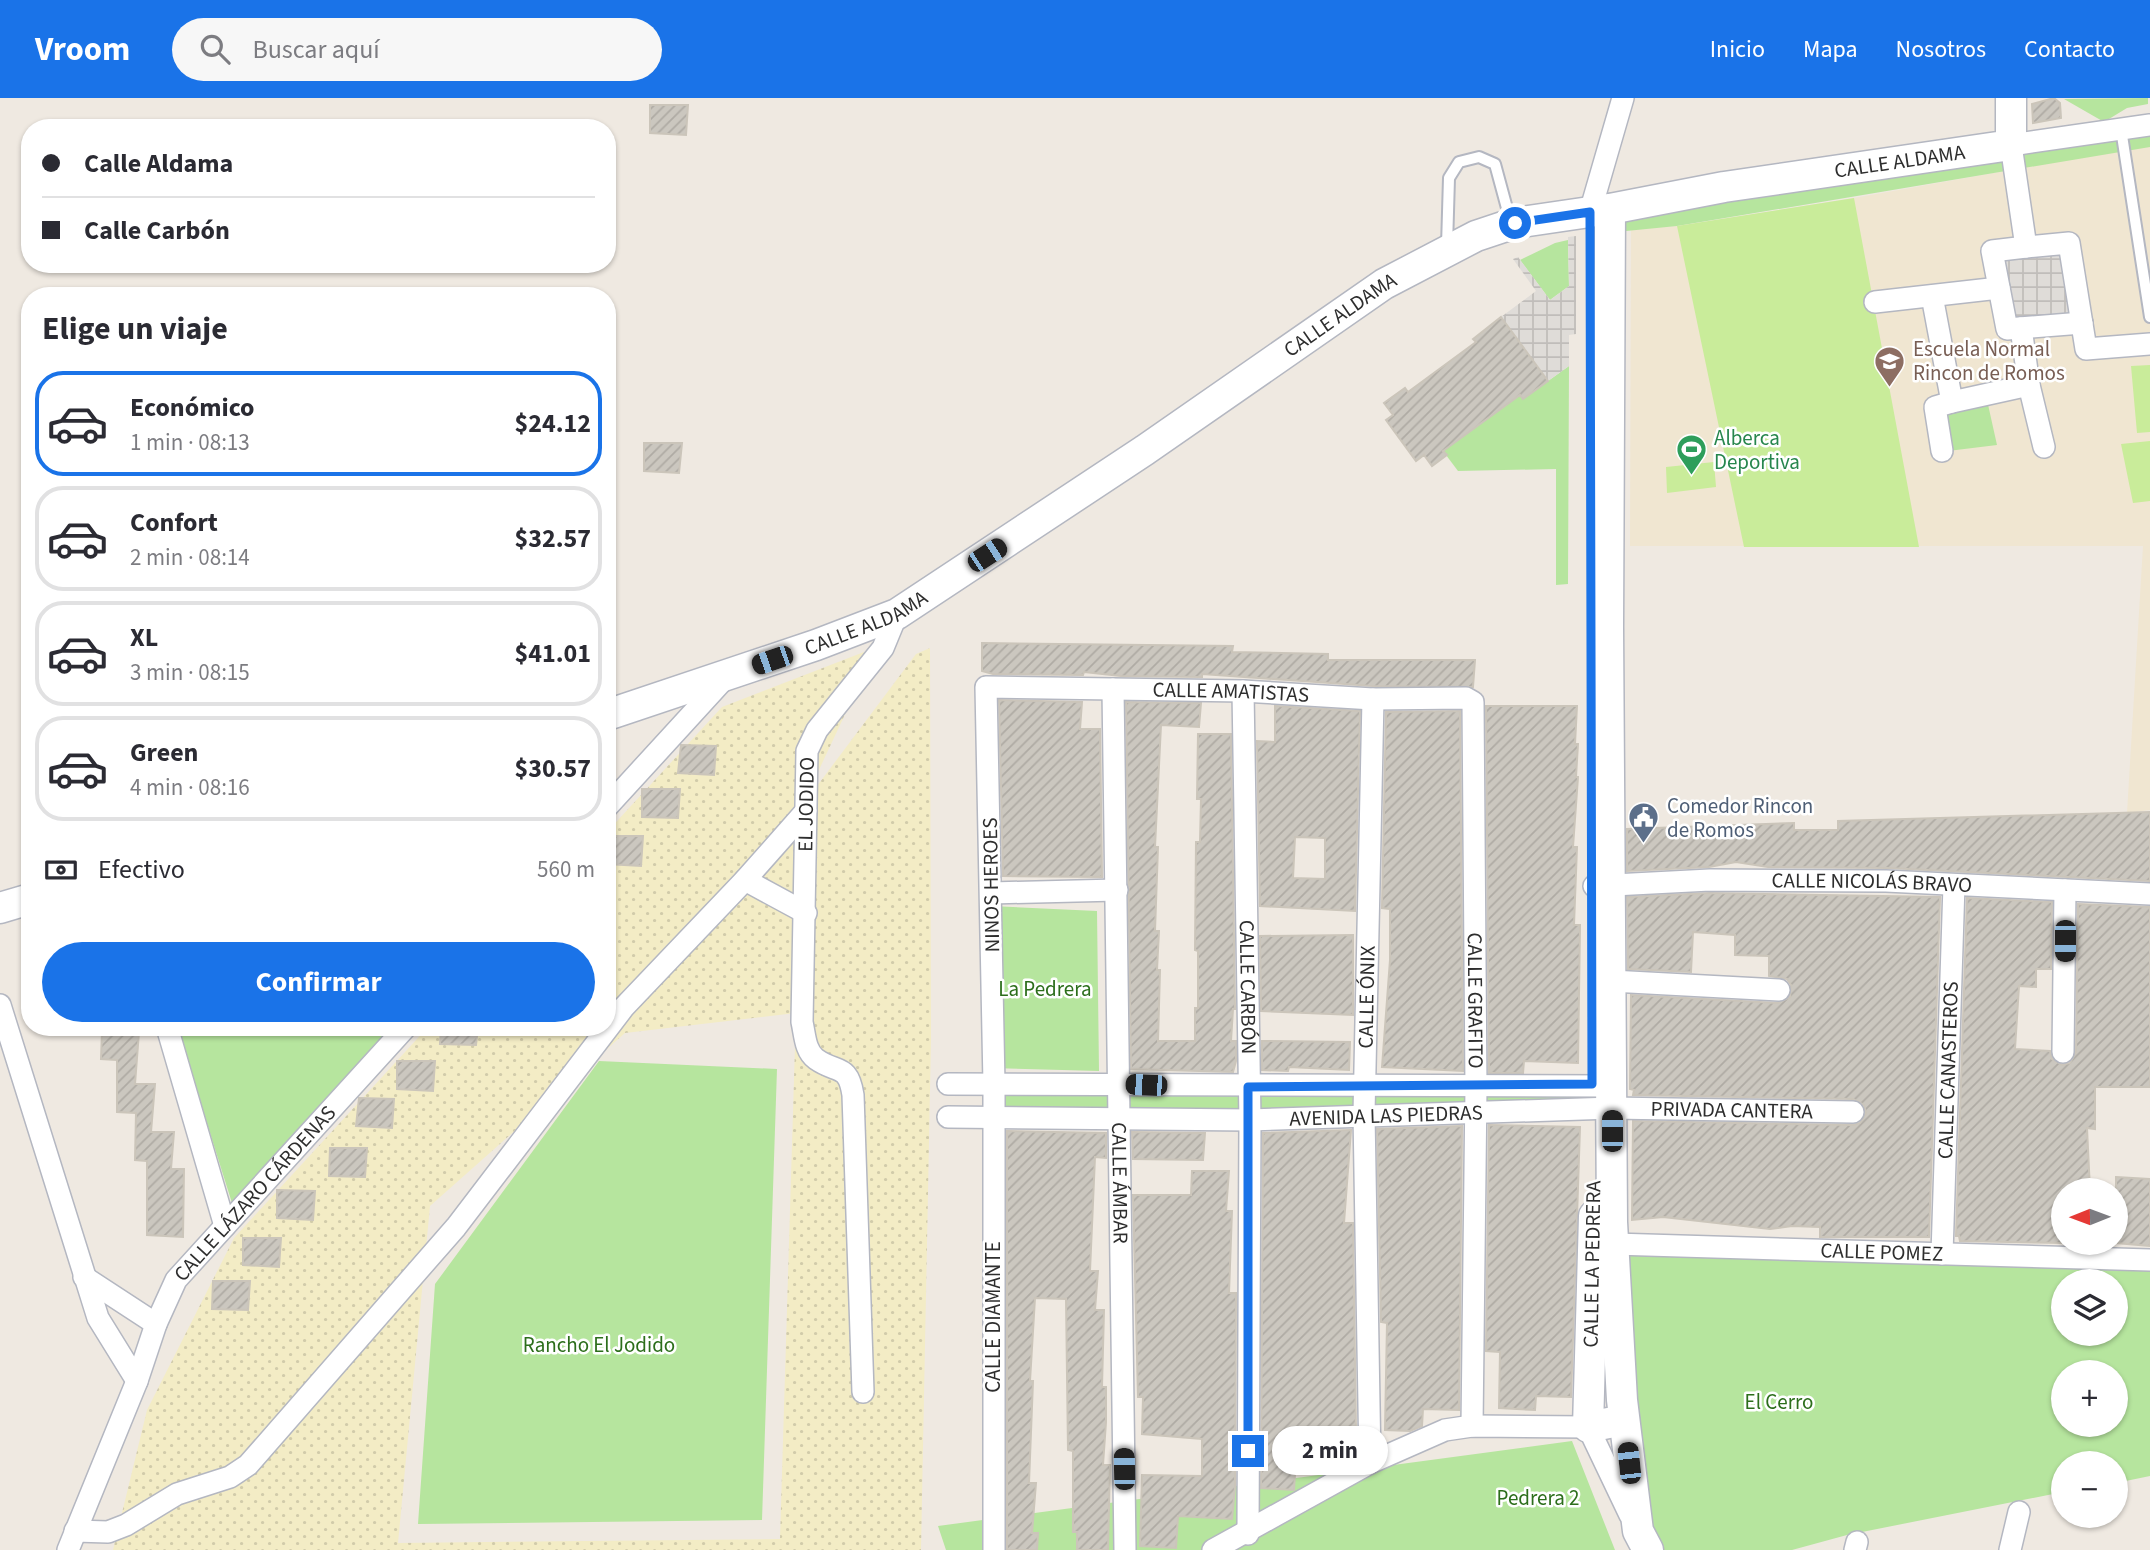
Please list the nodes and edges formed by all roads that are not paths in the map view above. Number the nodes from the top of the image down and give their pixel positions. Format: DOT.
graph roads {
  1 [pos="1623,98"];
  2 [pos="1994,98"];
  3 [pos="2011,98"];
  4 [pos="2150,125"];
  5 [pos="2121,128"];
  6 [pos="2002,147"];
  7 [pos="1600,211"];
  8 [pos="1511,225"];
  9 [pos="2026,247"];
  10 [pos="1447,249"];
  11 [pos="1999,288"];
  12 [pos="1932,296"];
  13 [pos="1875,302"];
  14 [pos="2150,317"];
  15 [pos="2081,323"];
  16 [pos="2021,328"];
  17 [pos="2150,344"];
  18 [pos="2029,385"];
  19 [pos="1952,402"];
  20 [pos="2045,447"];
  21 [pos="1942,451"];
  22 [pos="897,614"];
  23 [pos="728,675"];
  24 [pos="986,687"];
  25 [pos="1113,688"];
  26 [pos="1244,691"];
  27 [pos="1373,699"];
  28 [pos="1473,702"];
  29 [pos="616,712"];
  30 [pos="616,797"];
  31 [pos="806,811"];
  32 [pos="745,880"];
  33 [pos="1602,885"];
  34 [pos="1954,885"];
  35 [pos="2065,890"];
  36 [pos="1117,891"];
  37 [pos="991,893"];
  38 [pos="2150,894"];
  39 [pos="21,902"];
  40 [pos="0,908"];
  41 [pos="806,913"];
  42 [pos="1611,981"];
  43 [pos="1779,990"];
  44 [pos="0,1005"];
  45 [pos="616,1017"];
  46 [pos="170,1036"];
  47 [pos="398,1036"];
  48 [pos="602,1036"];
  49 [pos="2063,1052"];
  50 [pos="948,1084"];
  51 [pos="994,1084"];
  52 [pos="1120,1084"];
  53 [pos="1248,1087"];
  54 [pos="1365,1087"];
  55 [pos="1476,1087"];
  56 [pos="1603,1097"];
  57 [pos="1475,1112"];
  58 [pos="1853,1112"];
  59 [pos="1364,1114"];
  60 [pos="948,1117"];
  61 [pos="995,1118"];
  62 [pos="1119,1119"];
  63 [pos="1250,1120"];
  64 [pos="225,1226"];
  65 [pos="1614,1244"];
  66 [pos="1942,1254"];
  67 [pos="2150,1261"];
  68 [pos="84,1277"];
  69 [pos="156,1324"];
  70 [pos="137,1381"];
  71 [pos="863,1392"];
  72 [pos="1624,1420"];
  73 [pos="1472,1426"];
  74 [pos="1588,1427"];
  75 [pos="1370,1463"];
  76 [pos="2019,1512"];
  77 [pos="1248,1534"];
  78 [pos="1643,1540"];
  79 [pos="71,1541"];
  80 [pos="994,1550"];
  81 [pos="1125,1550"];
  82 [pos="1213,1550"];
  83 [pos="2010,1550"];
  1 -- 7 [label="street, CALLE LA PEDRERA"];
  2 -- 6 [label="main road"];
  3 -- 6 [label="main road"];
  4 -- 5 [label="street, CALLE ALDAMA"];
  5 -- 6 [label="street, CALLE ALDAMA"];
  5 -- 14 [label="lane"];
  6 -- 7 [label="main road, CALLE ALDAMA"];
  6 -- 9 [label="street"];
  7 -- 8 [label="main road, CALLE ALDAMA"];
  7 -- 33 [label="main road, CALLE LA PEDRERA"];
  8 -- 10 [label="main road, CALLE ALDAMA"];
  8 -- 10 [label="lane"];
  9 -- 11 [label="street"];
  9 -- 15 [label="street"];
  10 -- 22 [label="main road, CALLE ALDAMA"];
  11 -- 12 [label="street"];
  11 -- 16 [label="street"];
  12 -- 13 [label="street"];
  12 -- 19 [label="street"];
  15 -- 16 [label="street"];
  15 -- 17 [label="street"];
  16 -- 18 [label="street"];
  18 -- 19 [label="street"];
  18 -- 20 [label="street"];
  19 -- 21 [label="street"];
  22 -- 23 [label="main road, CALLE ALDAMA"];
  22 -- 31 [label="street, EL JODIDO"];
  23 -- 29 [label="main road, CALLE ALDAMA"];
  23 -- 30 [label="street"];
  24 -- 25 [label="street, CALLE AMATISTAS"];
  24 -- 37 [label="street, NINOS HEROES"];
  25 -- 26 [label="street, CALLE AMATISTAS"];
  25 -- 36 [label="street, CALLE ÁMBAR"];
  26 -- 27 [label="street, CALLE AMATISTAS"];
  26 -- 53 [label="street, CALLE CARBÓN"];
  27 -- 28 [label="street, CALLE AMATISTAS"];
  27 -- 54 [label="street, CALLE ÓNIX"];
  28 -- 55 [label="street, CALLE GRAFITO"];
  31 -- 32 [label="street"];
  31 -- 41 [label="street, EL JODIDO"];
  32 -- 41 [label="street"];
  32 -- 45 [label="street"];
  33 -- 34 [label="street, CALLE NICOLÁS BRAVO"];
  33 -- 42 [label="main road, CALLE LA PEDRERA"];
  33 -- 56 [label="main road, CALLE LA PEDRERA"];
  34 -- 35 [label="street, CALLE NICOLÁS BRAVO"];
  34 -- 66 [label="street, CALLE CANASTEROS"];
  35 -- 38 [label="street, CALLE NICOLÁS BRAVO"];
  35 -- 49 [label="street"];
  36 -- 37 [label="street"];
  36 -- 52 [label="street, CALLE ÁMBAR"];
  37 -- 51 [label="street, NINOS HEROES"];
  39 -- 40 [label="main road"];
  41 -- 71 [label="street, EL JODIDO"];
  42 -- 43 [label="street"];
  42 -- 56 [label="main road, CALLE LA PEDRERA"];
  44 -- 68 [label="street"];
  46 -- 64 [label="street"];
  47 -- 64 [label="street, CALLE LÁZARO CÁRDENAS"];
  48 -- 79 [label="street"];
  50 -- 51 [label="street, AVENIDA LAS PIEDRAS"];
  51 -- 52 [label="street, AVENIDA LAS PIEDRAS"];
  51 -- 61 [label="street, CALLE DIAMANTE"];
  52 -- 53 [label="street, AVENIDA LAS PIEDRAS"];
  52 -- 62 [label="street, CALLE ÁMBAR"];
  53 -- 54 [label="street, AVENIDA LAS PIEDRAS"];
  53 -- 63 [label="street, CALLE CARBÓN"];
  54 -- 55 [label="street, AVENIDA LAS PIEDRAS"];
  54 -- 59 [label="street, CALLE ÓNIX"];
  55 -- 56 [label="street, AVENIDA LAS PIEDRAS"];
  55 -- 57 [label="street, CALLE GRAFITO"];
  56 -- 57 [label="street, AVENIDA LAS PIEDRAS"];
  56 -- 58 [label="street, PRIVADA CANTERA"];
  56 -- 65 [label="main road, CALLE LA PEDRERA"];
  56 -- 74 [label="main road, CALLE LA PEDRERA"];
  57 -- 59 [label="street, AVENIDA LAS PIEDRAS"];
  57 -- 73 [label="street, CALLE GRAFITO"];
  59 -- 63 [label="street, AVENIDA LAS PIEDRAS"];
  59 -- 75 [label="street, CALLE ÓNIX"];
  60 -- 61 [label="street, AVENIDA LAS PIEDRAS"];
  61 -- 62 [label="street, AVENIDA LAS PIEDRAS"];
  61 -- 80 [label="street, CALLE DIAMANTE"];
  62 -- 63 [label="street, AVENIDA LAS PIEDRAS"];
  62 -- 81 [label="street, CALLE ÁMBAR"];
  63 -- 77 [label="street, CALLE CARBÓN"];
  64 -- 69 [label="street, CALLE LÁZARO CÁRDENAS"];
  65 -- 66 [label="street, CALLE POMEZ"];
  65 -- 72 [label="main road, CALLE LA PEDRERA"];
  66 -- 67 [label="street, CALLE POMEZ"];
  68 -- 69 [label="street"];
  68 -- 70 [label="street"];
  69 -- 70 [label="street, CALLE LÁZARO CÁRDENAS"];
  70 -- 79 [label="street, CALLE LÁZARO CÁRDENAS"];
  72 -- 74 [label="main road"];
  72 -- 78 [label="main road, CALLE LA PEDRERA"];
  73 -- 74 [label="street"];
  73 -- 75 [label="street"];
  74 -- 78 [label="street"];
  75 -- 77 [label="street"];
  76 -- 83 [label="street"];
  77 -- 82 [label="street"];
}
